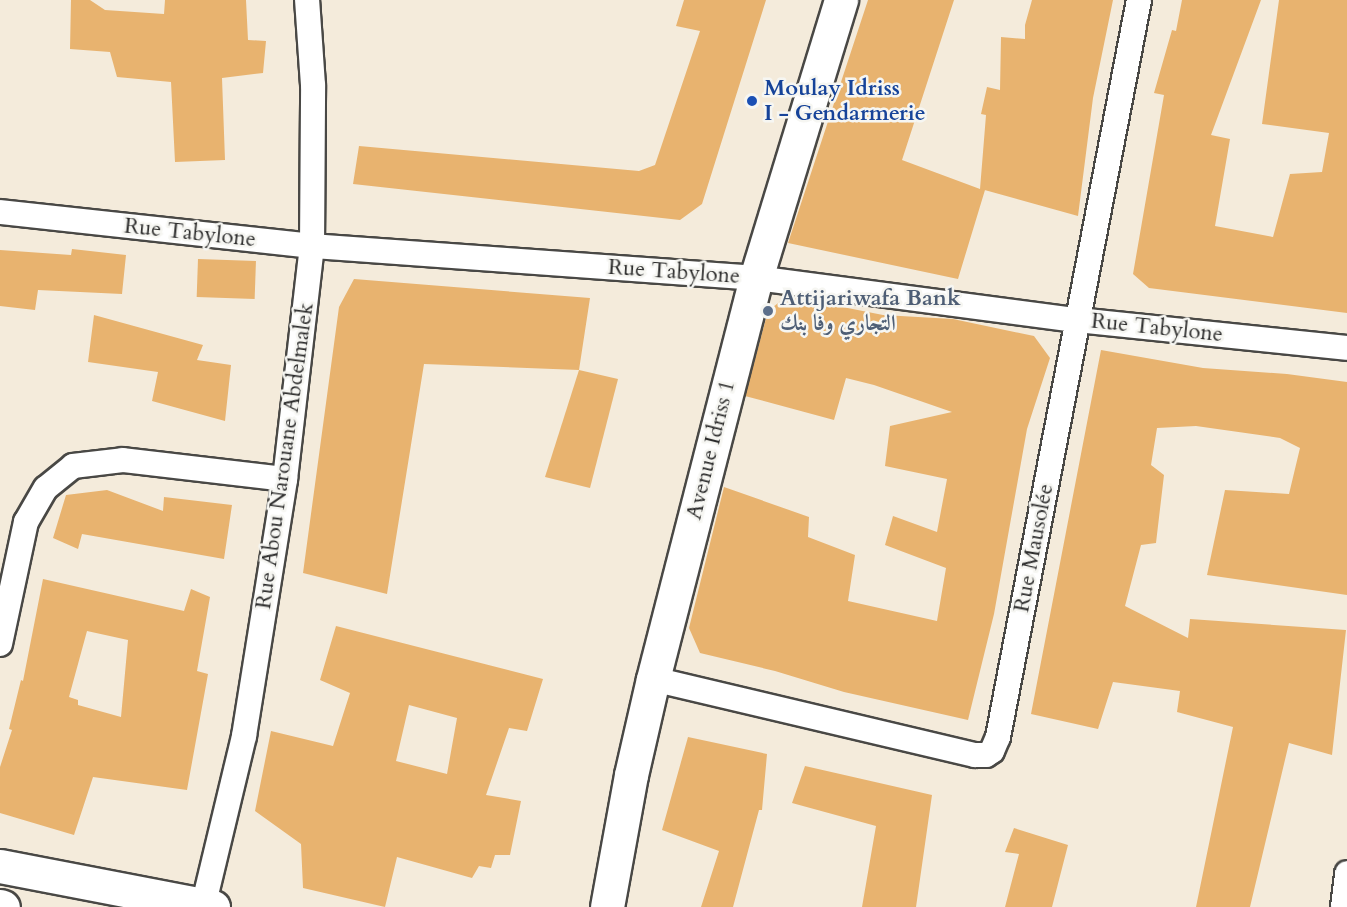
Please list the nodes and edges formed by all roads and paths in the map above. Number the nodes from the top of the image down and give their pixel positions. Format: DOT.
graph roads {
  1 [pos="307,0"];
  2 [pos="842,0"];
  3 [pos="1139,0"];
  4 [pos="0,212"];
  5 [pos="312,246"];
  6 [pos="756,278"];
  7 [pos="1077,320"];
  8 [pos="1347,348"];
  9 [pos="285,479"];
  10 [pos="0,644"];
  11 [pos="652,679"];
  12 [pos="0,866"];
  13 [pos="1347,873"];
  14 [pos="207,906"];
  15 [pos="607,907"];
  16 [pos="1343,907"];
  1 -- 5 [label="street, Rue Abou Narouane Abdelmalek"];
  2 -- 6 [label="street, Avenue Idriss 1"];
  3 -- 7 [label="street, Rue Mausolée"];
  4 -- 5 [label="street, Rue Tabylone"];
  5 -- 6 [label="street, Rue Tabylone"];
  5 -- 9 [label="street, Rue Abou Narouane Abdelmalek"];
  6 -- 7 [label="street, Rue Tabylone"];
  6 -- 11 [label="street, Avenue Idriss 1"];
  7 -- 8 [label="street, Rue Tabylone"];
  7 -- 11 [label="street, Rue Mausolée"];
  9 -- 10 [label="street"];
  9 -- 14 [label="street, Rue Abou Narouane Abdelmalek"];
  11 -- 15 [label="street, Avenue Idriss 1"];
  12 -- 14 [label="street"];
  13 -- 16 [label="street"];
}
